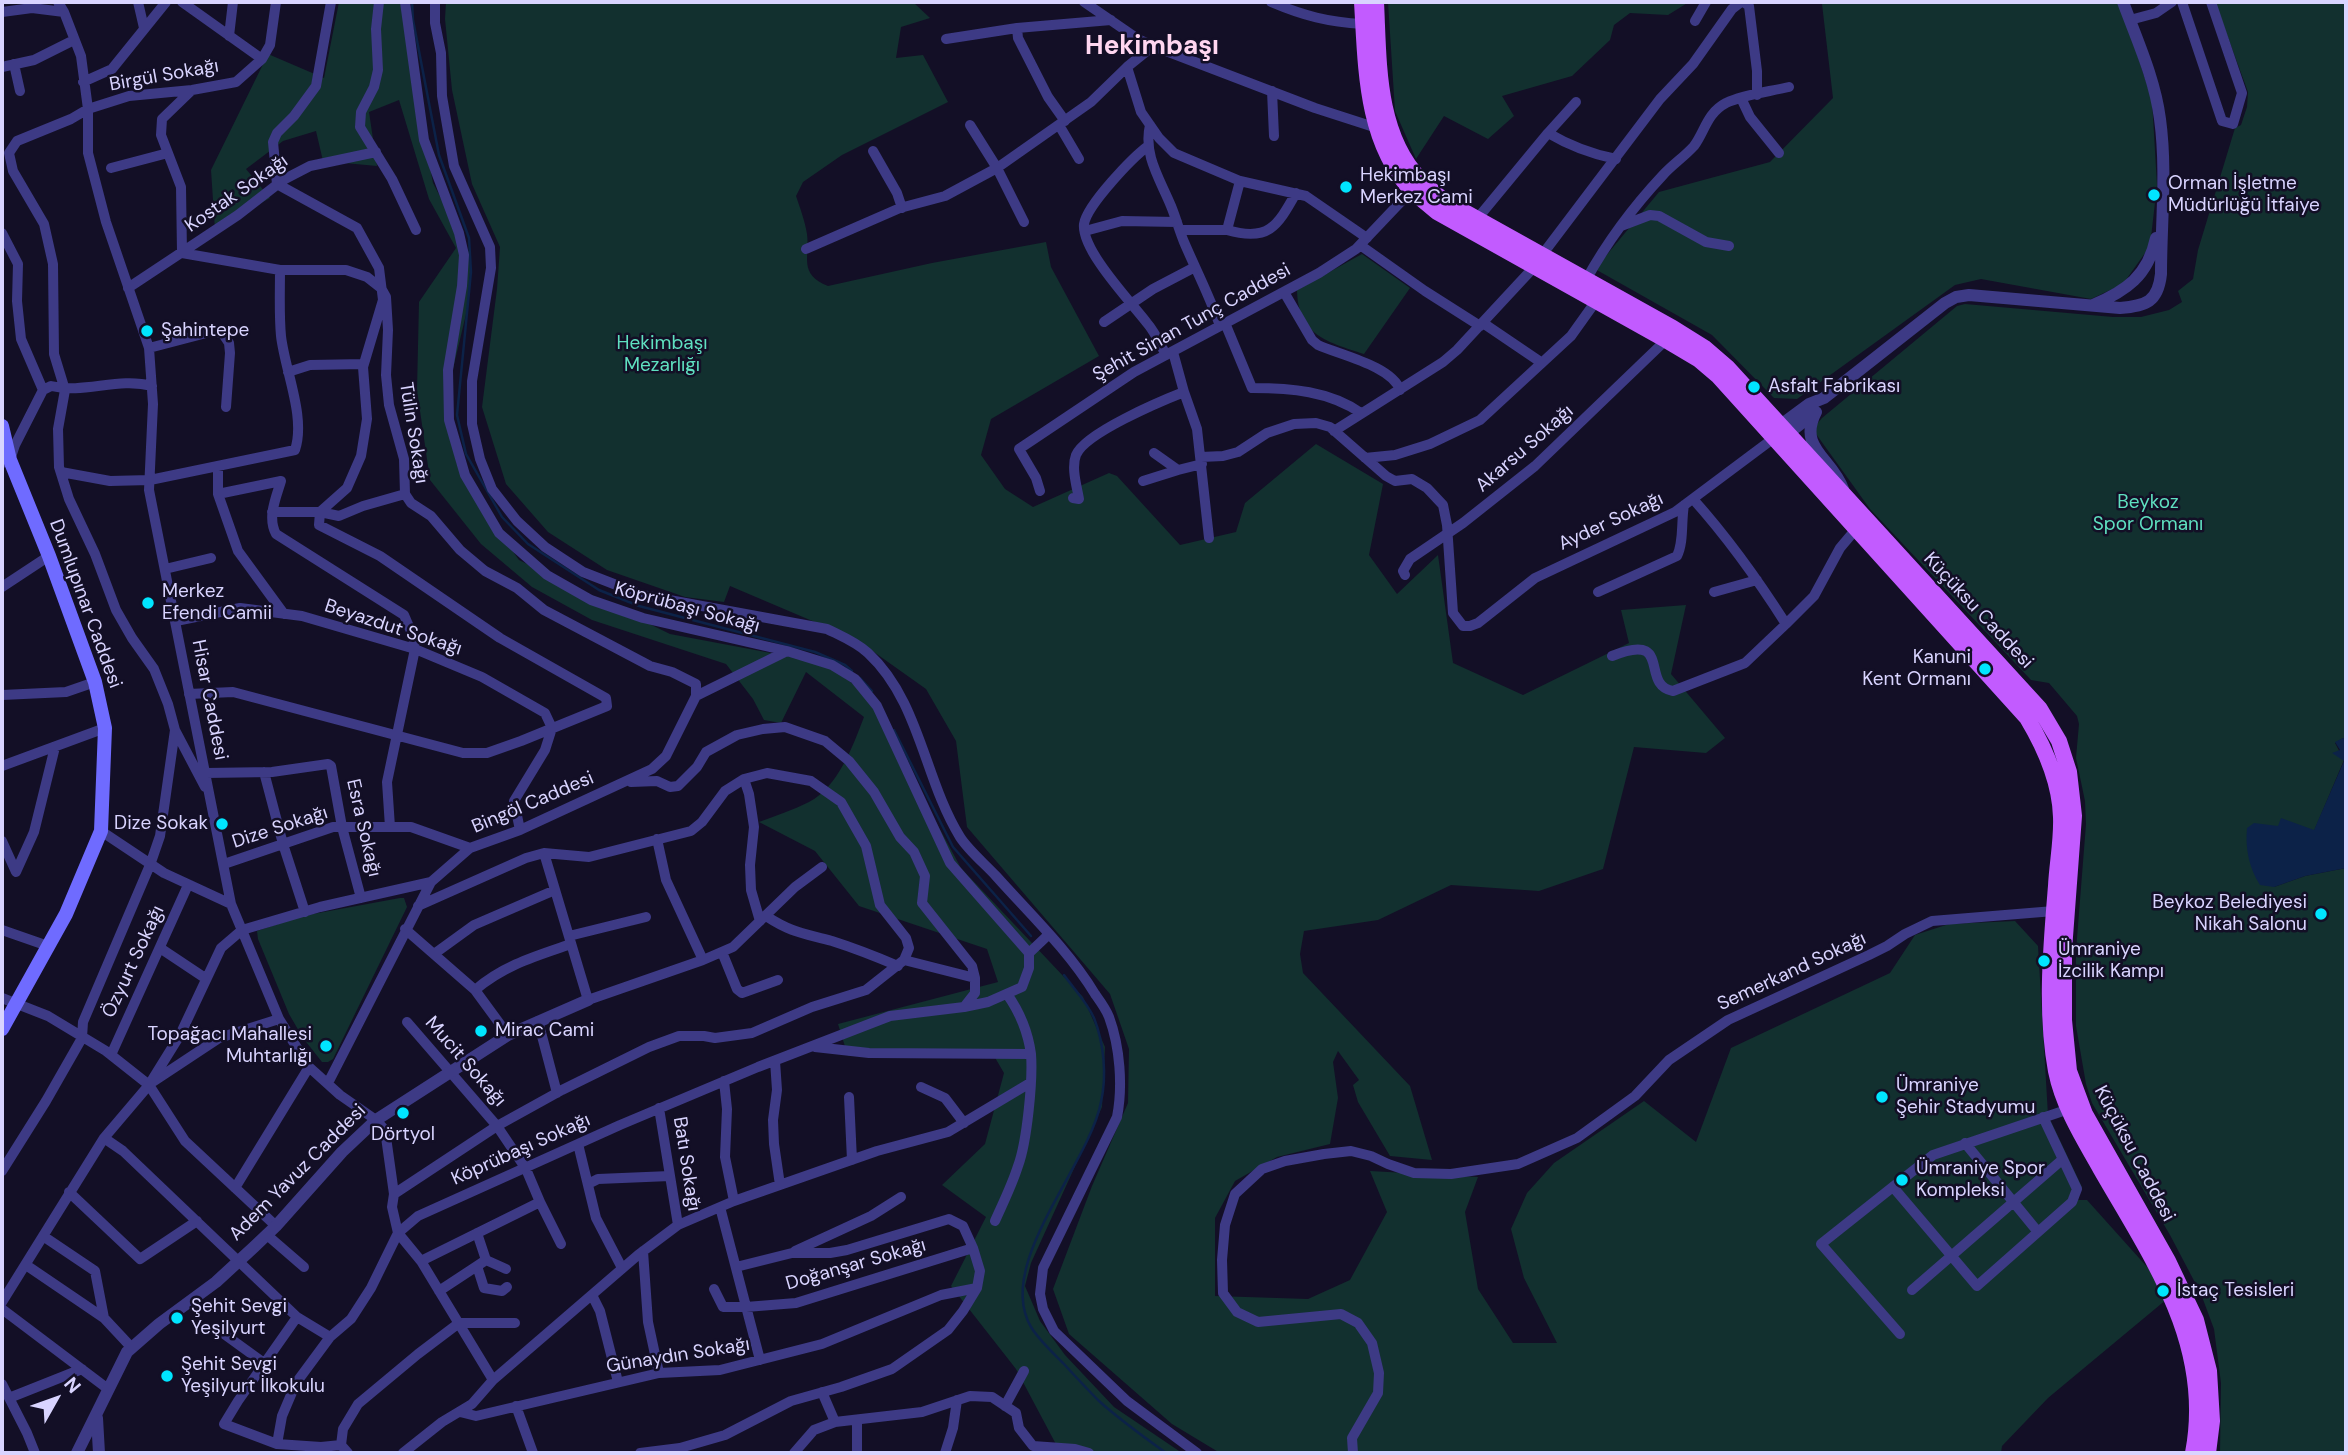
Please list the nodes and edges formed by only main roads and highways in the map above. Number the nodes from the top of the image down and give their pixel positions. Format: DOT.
graph roads {
  1 [pos="1362,2"];
  2 [pos="1376,2"];
  3 [pos="1370,24"];
  4 [pos="1416,186"];
  5 [pos="1539,261"];
  6 [pos="1599,295"];
  7 [pos="2,426"];
  8 [pos="1779,434"];
  9 [pos="6,462"];
  10 [pos="1897,564"];
  11 [pos="9,1000"];
  12 [pos="2,1029"];
  13 [pos="2193,1336"];
  14 [pos="2193,1453"];
  15 [pos="2208,1453"];
  1 -- 3 [label="main road, Küçüksu Caddesi"];
  2 -- 3 [label="main road, Küçüksu Caddesi"];
  3 -- 4 [label="main road, Küçüksu Caddesi"];
  4 -- 5 [label="main road, Küçüksu Caddesi"];
  4 -- 5 [label="main road, Küçüksu Caddesi"];
  5 -- 6 [label="main road, Küçüksu Caddesi"];
  6 -- 8 [label="main road, Küçüksu Caddesi"];
  6 -- 8 [label="main road, Küçüksu Caddesi"];
  7 -- 9 [label="main road, Dumlupınar Caddesi"];
  8 -- 10 [label="main road, Küçüksu Caddesi"];
  8 -- 10 [label="main road, Küçüksu Caddesi"];
  9 -- 11 [label="main road, Dumlupınar Caddesi"];
  10 -- 13 [label="main road, Küçüksu Caddesi"];
  11 -- 12 [label="main road, Dumlupınar Caddesi"];
  13 -- 14 [label="main road, Küçüksu Caddesi"];
  13 -- 15 [label="main road, Küçüksu Caddesi"];
}
